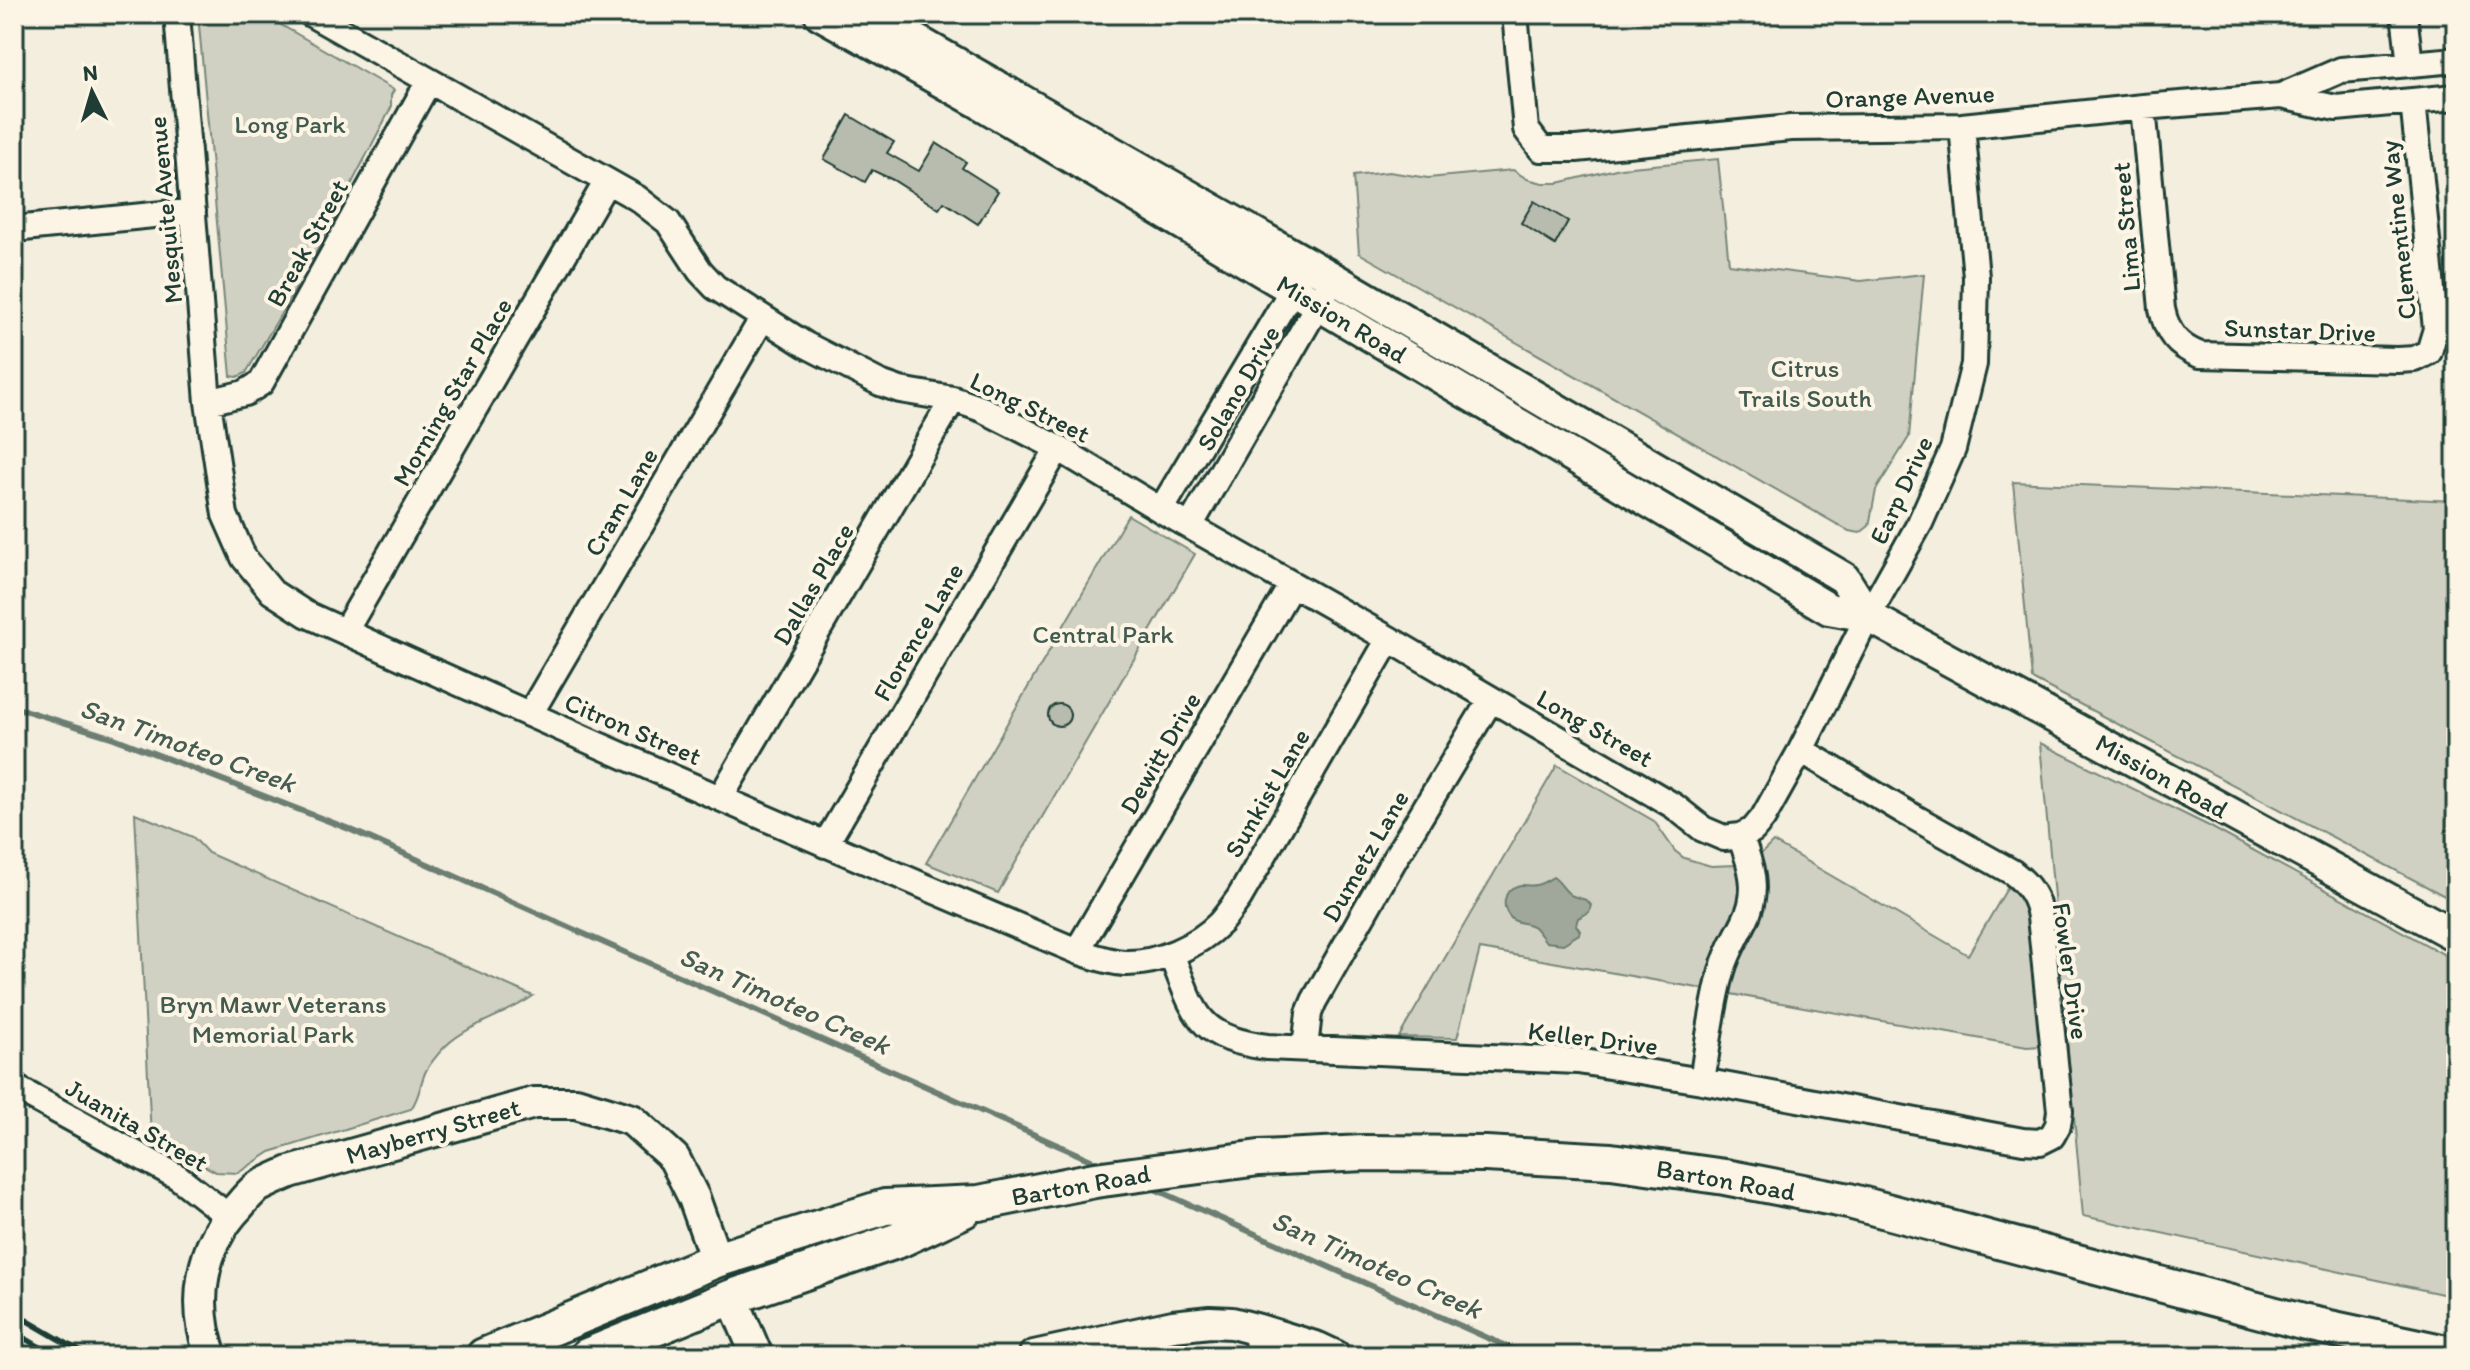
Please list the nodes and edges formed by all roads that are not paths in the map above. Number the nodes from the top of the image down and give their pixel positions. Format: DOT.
graph roads {
  1 [pos="177,14"];
  2 [pos="311,14"];
  3 [pos="820,14"];
  4 [pos="870,14"];
  5 [pos="1515,14"];
  6 [pos="2404,14"];
  7 [pos="2456,60"];
  8 [pos="2410,64"];
  9 [pos="429,81"];
  10 [pos="2281,96"];
  11 [pos="2456,97"];
  12 [pos="2413,101"];
  13 [pos="2143,107"];
  14 [pos="1962,126"];
  15 [pos="607,181"];
  16 [pos="193,211"];
  17 [pos="14,229"];
  18 [pos="1311,277"];
  19 [pos="1318,305"];
  20 [pos="762,319"];
  21 [pos="2173,339"];
  22 [pos="2429,352"];
  23 [pos="953,399"];
  24 [pos="208,402"];
  25 [pos="1220,411"];
  26 [pos="1247,427"];
  27 [pos="1058,448"];
  28 [pos="1161,510"];
  29 [pos="1190,526"];
  30 [pos="1292,584"];
  31 [pos="1868,616"];
  32 [pos="345,631"];
  33 [pos="1389,639"];
  34 [pos="1491,699"];
  35 [pos="530,714"];
  36 [pos="1801,750"];
  37 [pos="721,797"];
  38 [pos="1740,836"];
  39 [pos="825,845"];
  40 [pos="2456,936"];
  41 [pos="1077,951"];
  42 [pos="1171,954"];
  43 [pos="1305,1048"];
  44 [pos="1702,1081"];
  45 [pos="14,1087"];
  46 [pos="2052,1136"];
  47 [pos="979,1203"];
  48 [pos="228,1216"];
  49 [pos="716,1260"];
  50 [pos="732,1297"];
  51 [pos="1260,1343"];
  52 [pos="2456,1355"];
  53 [pos="211,1356"];
  54 [pos="484,1356"];
  55 [pos="587,1356"];
  56 [pos="757,1356"];
  57 [pos="1034,1356"];
  58 [pos="1335,1356"];
  1 -- 16 [label="street, Mesquite Avenue"];
  2 -- 9 [label="street, Long Street"];
  3 -- 18 [label="street, Mission Road"];
  4 -- 18 [label="street, Mission Road"];
  5 -- 14 [label="street, Orange Avenue"];
  6 -- 8 [label="street"];
  7 -- 8 [label="street, Orange Avenue"];
  8 -- 10 [label="street, Orange Avenue"];
  9 -- 15 [label="street, Long Street"];
  9 -- 24 [label="street, Break Street"];
  10 -- 12 [label="street, Orange Avenue"];
  10 -- 13 [label="street, Orange Avenue"];
  11 -- 12 [label="street, Orange Avenue"];
  12 -- 22 [label="street, Clementine Way"];
  13 -- 14 [label="street, Orange Avenue"];
  13 -- 21 [label="street, Lima Street"];
  14 -- 31 [label="street, Earp Drive"];
  15 -- 20 [label="street, Long Street"];
  15 -- 32 [label="street, Morning Star Place"];
  16 -- 17 [label="street"];
  16 -- 24 [label="street, Mesquite Avenue"];
  18 -- 19 [label="street, Mission Road"];
  18 -- 25 [label="street, Solano Drive"];
  18 -- 31 [label="street, Mission Road"];
  19 -- 26 [label="street, Solano Drive"];
  19 -- 31 [label="street, Mission Road"];
  20 -- 23 [label="street, Long Street"];
  20 -- 35 [label="street, Cram Lane"];
  21 -- 22 [label="street, Sunstar Drive"];
  23 -- 27 [label="street, Long Street"];
  23 -- 37 [label="street, Dallas Place"];
  24 -- 32 [label="street, Citron Street"];
  25 -- 26 [label="street"];
  25 -- 28 [label="street, Solano Drive"];
  26 -- 29 [label="street, Solano Drive"];
  27 -- 28 [label="street, Long Street"];
  27 -- 39 [label="street, Florence Lane"];
  28 -- 29 [label="street, Long Street"];
  29 -- 30 [label="street, Long Street"];
  30 -- 33 [label="street, Long Street"];
  30 -- 41 [label="street, Dewitt Drive"];
  31 -- 36 [label="street, Earp Drive"];
  31 -- 40 [label="street, Mission Road"];
  32 -- 35 [label="street, Citron Street"];
  33 -- 34 [label="street, Long Street"];
  33 -- 42 [label="street, Sunkist Lane"];
  34 -- 38 [label="street, Long Street"];
  34 -- 43 [label="street, Dumetz Lane"];
  35 -- 37 [label="street, Citron Street"];
  36 -- 38 [label="street, Earp Drive"];
  36 -- 46 [label="street, Fowler Drive"];
  37 -- 39 [label="street, Citron Street"];
  38 -- 44 [label="street"];
  39 -- 41 [label="street, Citron Street"];
  41 -- 42 [label="street, Citron Street"];
  42 -- 43 [label="street, Keller Drive"];
  43 -- 44 [label="street, Keller Drive"];
  44 -- 46 [label="street, Keller Drive"];
  45 -- 48 [label="street, Juanita Street"];
  47 -- 49 [label="main road, Barton Road"];
  47 -- 50 [label="main road, Barton Road"];
  47 -- 52 [label="main road, Barton Road"];
  48 -- 49 [label="street, Mayberry Street"];
  48 -- 53 [label="street, Mayberry Street"];
  49 -- 54 [label="main road, Barton Road"];
  50 -- 55 [label="main road, Barton Road"];
  50 -- 56 [label="street"];
  51 -- 57 [label="street"];
  51 -- 58 [label="street"];
}
